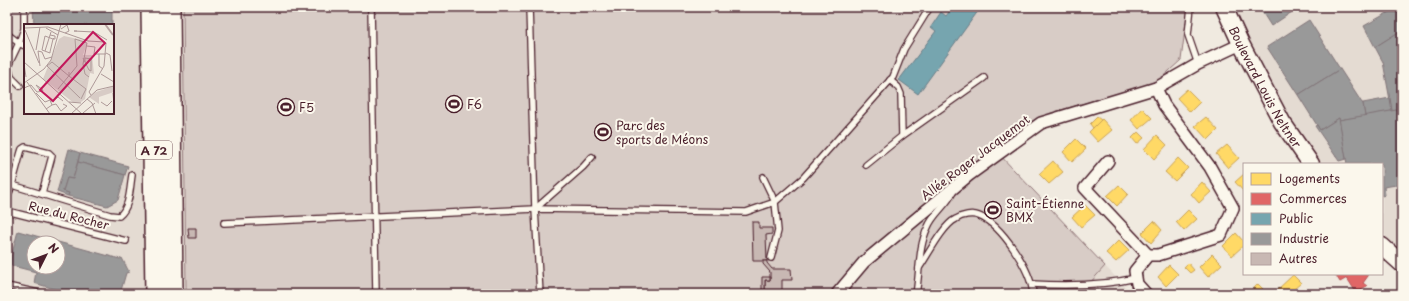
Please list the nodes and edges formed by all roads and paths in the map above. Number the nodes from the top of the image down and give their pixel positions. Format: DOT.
graph roads {
  1 [pos="24,7"];
  2 [pos="152,7"];
  3 [pos="169,7"];
  4 [pos="371,7"];
  5 [pos="529,7"];
  6 [pos="930,7"];
  7 [pos="1191,7"];
  8 [pos="1224,7"];
  9 [pos="7,34"];
  10 [pos="19,43"];
  11 [pos="1241,44"];
  12 [pos="24,46"];
  13 [pos="1198,64"];
  14 [pos="984,78"];
  15 [pos="890,80"];
  16 [pos="20,86"];
  17 [pos="1156,88"];
  18 [pos="902,136"];
  19 [pos="592,157"];
  20 [pos="1108,161"];
  21 [pos="1310,163"];
  22 [pos="866,165"];
  23 [pos="132,175"];
  24 [pos="763,177"];
  25 [pos="12,185"];
  26 [pos="957,185"];
  27 [pos="42,193"];
  28 [pos="7,198"];
  29 [pos="775,202"];
  30 [pos="535,209"];
  31 [pos="7,210"];
  32 [pos="374,216"];
  33 [pos="224,223"];
  34 [pos="126,241"];
  35 [pos="1383,247"];
  36 [pos="1148,255"];
  37 [pos="771,258"];
  38 [pos="1402,264"];
  39 [pos="919,268"];
  40 [pos="1136,278"];
  41 [pos="1032,284"];
  42 [pos="7,286"];
  43 [pos="42,294"];
  44 [pos="156,294"];
  45 [pos="172,294"];
  46 [pos="376,294"];
  47 [pos="540,294"];
  48 [pos="837,294"];
  49 [pos="916,294"];
  50 [pos="1034,294"];
  51 [pos="1146,294"];
  1 -- 10 [label="lane"];
  2 -- 44 [label="highway, A 72"];
  3 -- 45 [label="highway, A 72"];
  4 -- 32 [label="lane"];
  5 -- 30 [label="lane"];
  6 -- 15 [label="lane"];
  7 -- 13 [label="lane"];
  8 -- 11 [label="street, Boulevard Louis Neltner"];
  9 -- 10 [label="lane"];
  10 -- 12 [label="lane"];
  10 -- 16 [label="lane"];
  11 -- 13 [label="street, Allée Roger Jacquemot"];
  11 -- 21 [label="street, Boulevard Louis Neltner"];
  13 -- 17 [label="street, Allée Roger Jacquemot"];
  14 -- 18 [label="lane"];
  15 -- 18 [label="lane"];
  15 -- 29 [label="lane"];
  17 -- 26 [label="street, Allée Roger Jacquemot"];
  17 -- 36 [label="street"];
  18 -- 22 [label="lane"];
  19 -- 30 [label="lane"];
  20 -- 36 [label="street"];
  23 -- 27 [label="lane"];
  24 -- 29 [label="lane"];
  25 -- 27 [label="lane"];
  25 -- 27 [label="lane"];
  25 -- 28 [label="lane"];
  26 -- 39 [label="lane"];
  26 -- 48 [label="street, Allée Roger Jacquemot"];
  29 -- 30 [label="lane"];
  29 -- 37 [label="lane"];
  30 -- 32 [label="lane"];
  30 -- 47 [label="lane"];
  31 -- 34 [label="lane, Rue du Rocher"];
  32 -- 33 [label="lane"];
  32 -- 46 [label="lane"];
  35 -- 38 [label="street"];
  36 -- 40 [label="street"];
  39 -- 41 [label="lane"];
  39 -- 49 [label="lane"];
  40 -- 41 [label="lane"];
  40 -- 51 [label="street"];
  41 -- 50 [label="lane"];
  42 -- 43 [label="lane"];
}
